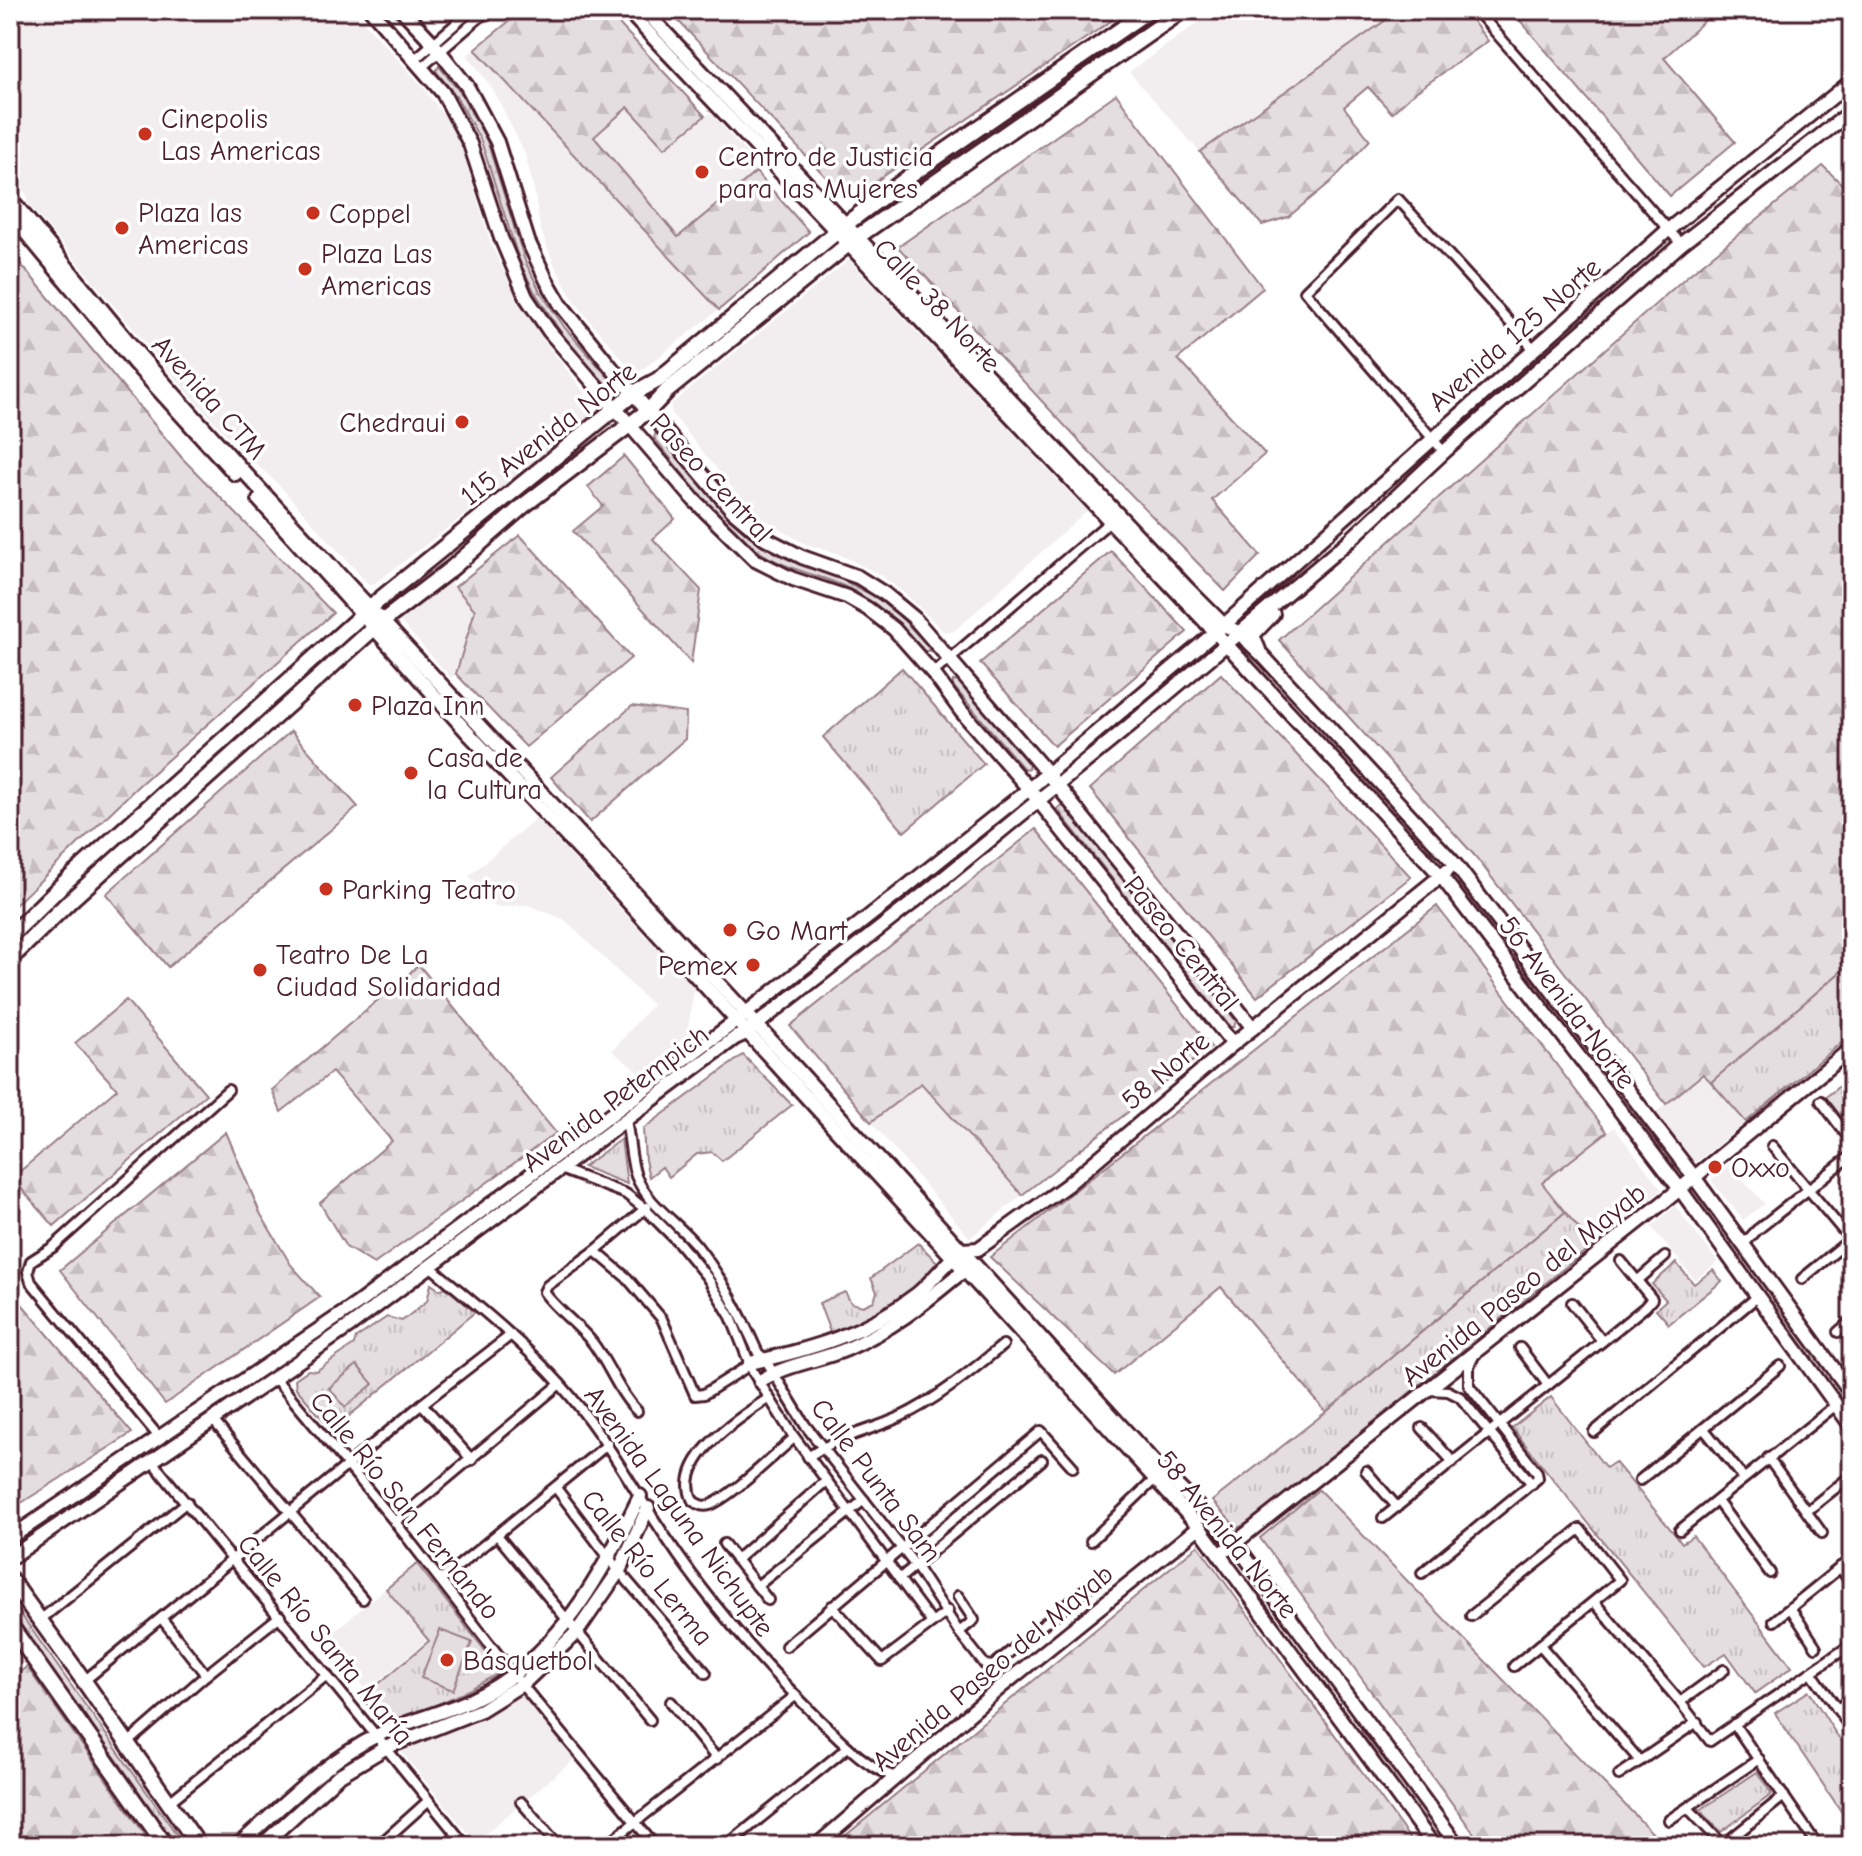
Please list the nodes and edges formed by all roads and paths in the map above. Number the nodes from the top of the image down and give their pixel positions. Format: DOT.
graph roads {
  1 [pos="371,10"];
  2 [pos="402,10"];
  3 [pos="472,10"];
  4 [pos="488,10"];
  5 [pos="627,10"];
  6 [pos="644,10"];
  7 [pos="1149,10"];
  8 [pos="1183,10"];
  9 [pos="1476,10"];
  10 [pos="436,47"];
  11 [pos="419,63"];
  12 [pos="1852,81"];
  13 [pos="1852,111"];
  14 [pos="10,198"];
  15 [pos="10,214"];
  16 [pos="1668,230"];
  17 [pos="847,235"];
  18 [pos="1681,244"];
  19 [pos="1534,349"];
  20 [pos="634,393"];
  21 [pos="616,409"];
  22 [pos="649,410"];
  23 [pos="629,424"];
  24 [pos="1430,439"];
  25 [pos="1444,452"];
  26 [pos="1113,518"];
  27 [pos="1296,587"];
  28 [pos="367,611"];
  29 [pos="378,624"];
  30 [pos="1220,628"];
  31 [pos="1238,632"];
  32 [pos="1224,645"];
  33 [pos="1263,656"];
  34 [pos="951,659"];
  35 [pos="933,673"];
  36 [pos="1047,773"];
  37 [pos="1057,784"];
  38 [pos="1029,789"];
  39 [pos="1038,800"];
  40 [pos="1455,864"];
  41 [pos="1441,876"];
  42 [pos="10,936"];
  43 [pos="10,959"];
  44 [pos="741,1017"];
  45 [pos="751,1028"];
  46 [pos="1253,1028"];
  47 [pos="1233,1044"];
  48 [pos="1852,1048"];
  49 [pos="228,1090"];
  50 [pos="1821,1101"];
  51 [pos="626,1121"];
  52 [pos="1852,1142"];
  53 [pos="1772,1146"];
  54 [pos="1852,1155"];
  55 [pos="560,1169"];
  56 [pos="1694,1177"];
  57 [pos="1680,1189"];
  58 [pos="1809,1189"];
  59 [pos="653,1201"];
  60 [pos="645,1209"];
  61 [pos="1851,1239"];
  62 [pos="1744,1244"];
  63 [pos="595,1251"];
  64 [pos="958,1254"];
  65 [pos="1665,1257"];
  66 [pos="972,1260"];
  67 [pos="1621,1261"];
  68 [pos="431,1267"];
  69 [pos="1802,1279"];
  70 [pos="1637,1281"];
  71 [pos="1773,1285"];
  72 [pos="1757,1297"];
  73 [pos="1572,1303"];
  74 [pos="896,1317"];
  75 [pos="1852,1320"];
  76 [pos="1838,1332"];
  77 [pos="511,1335"];
  78 [pos="1602,1341"];
  79 [pos="1003,1345"];
  80 [pos="1520,1348"];
  81 [pos="1477,1349"];
  82 [pos="765,1359"];
  83 [pos="750,1363"];
  84 [pos="1780,1366"];
  85 [pos="772,1373"];
  86 [pos="274,1377"];
  87 [pos="760,1381"];
  88 [pos="560,1384"];
  89 [pos="1548,1385"];
  90 [pos="1428,1390"];
  91 [pos="1852,1394"];
  92 [pos="1475,1396"];
  93 [pos="769,1398"];
  94 [pos="1466,1403"];
  95 [pos="422,1404"];
  96 [pos="1843,1409"];
  97 [pos="637,1411"];
  98 [pos="212,1419"];
  99 [pos="1498,1424"];
  100 [pos="1852,1427"];
  101 [pos="1422,1428"];
  102 [pos="1704,1429"];
  103 [pos="1489,1432"];
  104 [pos="1594,1432"];
  105 [pos="159,1437"];
  106 [pos="794,1438"];
  107 [pos="608,1444"];
  108 [pos="824,1446"];
  109 [pos="808,1457"];
  110 [pos="1768,1458"];
  111 [pos="151,1460"];
  112 [pos="472,1460"];
  113 [pos="1042,1460"];
  114 [pos="1453,1462"];
  115 [pos="346,1466"];
  116 [pos="1073,1467"];
  117 [pos="1366,1471"];
  118 [pos="1852,1475"];
  119 [pos="1743,1477"];
  120 [pos="1155,1479"];
  121 [pos="1640,1480"];
  122 [pos="826,1481"];
  123 [pos="1532,1484"];
  124 [pos="556,1488"];
  125 [pos="640,1496"];
  126 [pos="864,1500"];
  127 [pos="1717,1501"];
  128 [pos="187,1502"];
  129 [pos="1397,1507"];
  130 [pos="648,1508"];
  131 [pos="1807,1511"];
  132 [pos="289,1512"];
  133 [pos="849,1512"];
  134 [pos="1383,1518"];
  135 [pos="395,1522"];
  136 [pos="1199,1527"];
  137 [pos="1680,1530"];
  138 [pos="1822,1533"];
  139 [pos="497,1535"];
  140 [pos="10,1538"];
  141 [pos="1091,1541"];
  142 [pos="1235,1543"];
  143 [pos="724,1544"];
  144 [pos="902,1548"];
  145 [pos="1221,1554"];
  146 [pos="10,1558"];
  147 [pos="1852,1558"];
  148 [pos="610,1559"];
  149 [pos="233,1560"];
  150 [pos="736,1560"];
  151 [pos="885,1560"];
  152 [pos="915,1565"];
  153 [pos="1840,1567"];
  154 [pos="619,1571"];
  155 [pos="1422,1573"];
  156 [pos="1770,1573"];
  157 [pos="1100,1577"];
  158 [pos="10,1579"];
  159 [pos="899,1579"];
  160 [pos="441,1580"];
  161 [pos="1852,1585"];
  162 [pos="757,1586"];
  163 [pos="958,1596"];
  164 [pos="363,1599"];
  165 [pos="768,1600"];
  166 [pos="1595,1603"];
  167 [pos="832,1606"];
  168 [pos="1791,1609"];
  169 [pos="948,1611"];
  170 [pos="280,1616"];
  171 [pos="1471,1616"];
  172 [pos="162,1619"];
  173 [pos="40,1620"];
  174 [pos="1774,1621"];
  175 [pos="567,1622"];
  176 [pos="932,1623"];
  177 [pos="10,1625"];
  178 [pos="577,1632"];
  179 [pos="959,1632"];
  180 [pos="1852,1644"];
  181 [pos="1540,1645"];
  182 [pos="786,1646"];
  183 [pos="1816,1647"];
  184 [pos="1514,1666"];
  185 [pos="1724,1670"];
  186 [pos="706,1673"];
  187 [pos="1812,1673"];
  188 [pos="513,1674"];
  189 [pos="206,1675"];
  190 [pos="327,1675"];
  191 [pos="84,1681"];
  192 [pos="524,1683"];
  193 [pos="795,1696"];
  194 [pos="1852,1699"];
  195 [pos="671,1702"];
  196 [pos="1680,1702"];
  197 [pos="1837,1709"];
  198 [pos="1360,1714"];
  199 [pos="650,1720"];
  200 [pos="1697,1722"];
  201 [pos="1344,1724"];
  202 [pos="1734,1724"];
  203 [pos="1852,1730"];
  204 [pos="375,1736"];
  205 [pos="128,1743"];
  206 [pos="848,1747"];
  207 [pos="385,1748"];
  208 [pos="717,1759"];
  209 [pos="1759,1759"];
  210 [pos="1640,1761"];
  211 [pos="1619,1775"];
  212 [pos="896,1777"];
  213 [pos="1784,1796"];
  214 [pos="428,1801"];
  215 [pos="521,1802"];
  216 [pos="168,1803"];
  217 [pos="1688,1808"];
  218 [pos="1669,1820"];
  219 [pos="635,1822"];
  220 [pos="1723,1845"];
  221 [pos="166,1846"];
  222 [pos="199,1846"];
  223 [pos="237,1846"];
  224 [pos="261,1846"];
  225 [pos="378,1846"];
  226 [pos="466,1846"];
  227 [pos="559,1846"];
  228 [pos="605,1846"];
  229 [pos="655,1846"];
  230 [pos="726,1846"];
  231 [pos="816,1846"];
  232 [pos="1434,1846"];
  233 [pos="1458,1846"];
  234 [pos="1818,1846"];
  1 -- 11 [label="main road, Paseo Central"];
  2 -- 10 [label="main road, Paseo Central"];
  3 -- 10 [label="street"];
  4 -- 10 [label="street"];
  5 -- 17 [label="main road, Calle 38 Norte"];
  6 -- 17 [label="main road, Calle 38 Norte"];
  7 -- 17 [label="main road, 115 Avenida Norte"];
  8 -- 17 [label="main road, 115 Avenida Norte"];
  9 -- 16 [label="street"];
  10 -- 11 [label="street"];
  10 -- 20 [label="main road, Paseo Central"];
  11 -- 21 [label="main road, Paseo Central"];
  12 -- 16 [label="main road, Avenida 125 Norte"];
  13 -- 18 [label="main road, Avenida 125 Norte"];
  14 -- 28 [label="main road, Avenida CTM"];
  15 -- 28 [label="main road, Avenida CTM"];
  16 -- 18 [label="street"];
  16 -- 19 [label="main road, Avenida 125 Norte"];
  17 -- 20 [label="main road, 115 Avenida Norte"];
  17 -- 22 [label="main road, 115 Avenida Norte"];
  17 -- 26 [label="main road, Calle 38 Norte"];
  18 -- 25 [label="main road, Avenida 125 Norte"];
  19 -- 24 [label="main road, Avenida 125 Norte"];
  19 -- 24 [label="street"];
  20 -- 21 [label="main road, 115 Avenida Norte"];
  20 -- 22 [label="main road, Paseo Central"];
  21 -- 23 [label="main road, Paseo Central"];
  21 -- 28 [label="main road, 115 Avenida Norte"];
  22 -- 23 [label="main road, 115 Avenida Norte"];
  22 -- 34 [label="main road, Paseo Central"];
  23 -- 29 [label="main road, 115 Avenida Norte"];
  23 -- 35 [label="main road, Paseo Central"];
  24 -- 25 [label="street"];
  24 -- 30 [label="main road, Avenida 125 Norte"];
  25 -- 27 [label="main road, Avenida 125 Norte"];
  26 -- 30 [label="main road, Calle 38 Norte"];
  26 -- 34 [label="street"];
  27 -- 31 [label="main road, Avenida 125 Norte"];
  27 -- 33 [label="main road"];
  28 -- 29 [label="main road, Avenida CTM"];
  28 -- 42 [label="main road, 115 Avenida Norte"];
  29 -- 43 [label="main road, 115 Avenida Norte"];
  29 -- 44 [label="main road, Avenida CTM"];
  30 -- 31 [label="main road, 56 Avenida Norte"];
  30 -- 32 [label="main road, 56 Avenida Norte"];
  30 -- 36 [label="main road, Avenida Petempich"];
  31 -- 32 [label="main road, Avenida 125 Norte"];
  31 -- 33 [label="main road, 56 Avenida Norte"];
  32 -- 37 [label="main road, Avenida Petempich"];
  32 -- 41 [label="main road, 56 Avenida Norte"];
  33 -- 40 [label="main road, 56 Avenida Norte"];
  34 -- 35 [label="street"];
  34 -- 36 [label="main road, Paseo Central"];
  35 -- 38 [label="main road, Paseo Central"];
  36 -- 37 [label="main road, Paseo Central"];
  36 -- 38 [label="main road, Avenida Petempich"];
  37 -- 39 [label="main road, Avenida Petempich"];
  37 -- 46 [label="main road, Paseo Central"];
  38 -- 39 [label="main road, Paseo Central"];
  38 -- 44 [label="main road, Avenida Petempich"];
  39 -- 45 [label="main road, Avenida Petempich"];
  39 -- 47 [label="main road, Paseo Central"];
  40 -- 41 [label="main road, 58 Norte"];
  40 -- 56 [label="main road, 56 Avenida Norte"];
  41 -- 46 [label="main road, 58 Norte"];
  41 -- 57 [label="main road, 56 Avenida Norte"];
  44 -- 45 [label="main road"];
  44 -- 105 [label="main road, Avenida Petempich"];
  45 -- 51 [label="main road, Avenida Petempich"];
  45 -- 64 [label="main road"];
  46 -- 47 [label="main road, 58 Norte"];
  47 -- 66 [label="main road, 58 Norte"];
  48 -- 56 [label="main road, Avenida Paseo del Mayab"];
  49 -- 105 [label="street"];
  50 -- 52 [label="street"];
  51 -- 55 [label="main road, Avenida Petempich"];
  51 -- 59 [label="street, Calle Punta Sam"];
  53 -- 58 [label="street"];
  54 -- 58 [label="street"];
  55 -- 60 [label="street, Calle Punta Sam"];
  55 -- 68 [label="main road, Avenida Petempich"];
  56 -- 57 [label="main road, Avenida Paseo del Mayab"];
  56 -- 62 [label="main road, 56 Avenida Norte"];
  57 -- 72 [label="main road, 56 Avenida Norte"];
  57 -- 81 [label="main road, Avenida Paseo del Mayab"];
  58 -- 61 [label="street"];
  58 -- 62 [label="street"];
  59 -- 60 [label="street"];
  59 -- 82 [label="street, Calle Punta Sam"];
  60 -- 63 [label="street"];
  60 -- 83 [label="street, Calle Punta Sam"];
  61 -- 69 [label="street"];
  62 -- 71 [label="main road, 56 Avenida Norte"];
  63 -- 83 [label="street"];
  63 -- 97 [label="street"];
  64 -- 66 [label="main road"];
  64 -- 66 [label="main road"];
  64 -- 74 [label="main road, 58 Norte"];
  65 -- 70 [label="street"];
  66 -- 74 [label="main road, 58 Norte"];
  66 -- 120 [label="main road, 58 Avenida Norte"];
  66 -- 142 [label="main road, 58 Avenida Norte"];
  67 -- 70 [label="street"];
  68 -- 77 [label="street, Avenida Laguna Nichupte"];
  68 -- 86 [label="main road, Avenida Petempich"];
  70 -- 78 [label="street"];
  71 -- 72 [label="main road"];
  71 -- 91 [label="main road, 56 Avenida Norte"];
  72 -- 96 [label="main road, 56 Avenida Norte"];
  72 -- 104 [label="street"];
  73 -- 78 [label="street"];
  74 -- 82 [label="main road, 58 Norte"];
  74 -- 85 [label="main road, 58 Norte"];
  75 -- 76 [label="street"];
  77 -- 88 [label="street, Avenida Laguna Nichupte"];
  77 -- 95 [label="street"];
  78 -- 89 [label="street"];
  79 -- 108 [label="street"];
  80 -- 89 [label="street"];
  81 -- 90 [label="main road, Avenida Paseo del Mayab"];
  81 -- 92 [label="street"];
  82 -- 83 [label="main road, 58 Norte"];
  82 -- 85 [label="street, Calle Punta Sam"];
  83 -- 87 [label="street, Calle Punta Sam"];
  84 -- 102 [label="street"];
  85 -- 87 [label="main road, 58 Norte"];
  85 -- 108 [label="street, Calle Punta Sam"];
  86 -- 98 [label="main road, Avenida Petempich"];
  86 -- 115 [label="street, Calle Río San Fernando"];
  87 -- 93 [label="street, Calle Punta Sam"];
  88 -- 107 [label="street, Avenida Laguna Nichupte"];
  88 -- 112 [label="street"];
  89 -- 99 [label="street"];
  90 -- 94 [label="street"];
  90 -- 142 [label="main road, Avenida Paseo del Mayab"];
  92 -- 94 [label="street"];
  92 -- 99 [label="street"];
  93 -- 106 [label="street, Calle Punta Sam"];
  93 -- 106 [label="street"];
  94 -- 103 [label="street"];
  95 -- 112 [label="street"];
  95 -- 115 [label="street"];
  96 -- 100 [label="main road, 56 Avenida Norte"];
  96 -- 110 [label="street"];
  98 -- 111 [label="main road, Avenida Petempich"];
  98 -- 132 [label="street"];
  99 -- 103 [label="street"];
  99 -- 123 [label="street"];
  101 -- 114 [label="street"];
  102 -- 119 [label="street"];
  102 -- 121 [label="street"];
  103 -- 114 [label="street"];
  103 -- 123 [label="street"];
  105 -- 140 [label="main road, Avenida Petempich"];
  106 -- 109 [label="street, Calle Punta Sam"];
  107 -- 124 [label="street"];
  107 -- 125 [label="street, Avenida Laguna Nichupte"];
  108 -- 109 [label="street"];
  108 -- 126 [label="street, Calle Punta Sam"];
  109 -- 122 [label="street, Calle Punta Sam"];
  110 -- 119 [label="street"];
  110 -- 131 [label="street"];
  111 -- 128 [label="street, Calle Río Santa María"];
  111 -- 146 [label="main road, Avenida Petempich"];
  112 -- 135 [label="street"];
  113 -- 152 [label="street"];
  114 -- 129 [label="street"];
  115 -- 132 [label="street"];
  115 -- 135 [label="street, Calle Río San Fernando"];
  116 -- 144 [label="street"];
  117 -- 129 [label="street"];
  118 -- 131 [label="street"];
  119 -- 127 [label="street"];
  120 -- 136 [label="main road, 58 Avenida Norte"];
  120 -- 141 [label="street"];
  122 -- 133 [label="street, Calle Punta Sam"];
  122 -- 150 [label="street"];
  123 -- 155 [label="street"];
  124 -- 139 [label="street"];
  124 -- 148 [label="street, Calle Río Lerma"];
  125 -- 130 [label="street, Avenida Laguna Nichupte"];
  125 -- 148 [label="main road"];
  126 -- 133 [label="street"];
  126 -- 144 [label="street, Calle Punta Sam"];
  127 -- 137 [label="street"];
  127 -- 156 [label="street"];
  128 -- 149 [label="street, Calle Río Santa María"];
  128 -- 173 [label="street"];
  129 -- 134 [label="street"];
  130 -- 154 [label="main road"];
  130 -- 193 [label="street, Avenida Laguna Nichupte"];
  131 -- 138 [label="street"];
  132 -- 149 [label="street"];
  132 -- 164 [label="street"];
  133 -- 151 [label="street, Calle Punta Sam"];
  133 -- 162 [label="street"];
  135 -- 160 [label="street, Calle Río San Fernando"];
  136 -- 145 [label="main road, 58 Avenida Norte"];
  136 -- 212 [label="main road, Avenida Paseo del Mayab"];
  139 -- 160 [label="street"];
  139 -- 175 [label="street"];
  142 -- 145 [label="main road, Avenida Paseo del Mayab"];
  142 -- 198 [label="main road, 58 Avenida Norte"];
  143 -- 150 [label="street"];
  144 -- 151 [label="street"];
  144 -- 152 [label="street, Calle Punta Sam"];
  145 -- 201 [label="main road, 58 Avenida Norte"];
  147 -- 153 [label="street"];
  148 -- 154 [label="street, Calle Río Lerma"];
  148 -- 175 [label="main road"];
  149 -- 170 [label="street, Calle Río Santa María"];
  149 -- 172 [label="street"];
  150 -- 162 [label="street"];
  151 -- 159 [label="street, Calle Punta Sam"];
  151 -- 167 [label="street"];
  152 -- 159 [label="street"];
  152 -- 169 [label="street, Calle Punta Sam"];
  153 -- 161 [label="street"];
  153 -- 168 [label="street"];
  154 -- 178 [label="main road"];
  154 -- 186 [label="street, Calle Río Lerma"];
  157 -- 179 [label="street, Calle Punta Sam"];
  158 -- 173 [label="main road"];
  159 -- 176 [label="street, Calle Punta Sam"];
  160 -- 188 [label="street, Calle Río San Fernando"];
  162 -- 165 [label="street"];
  163 -- 179 [label="street"];
  166 -- 171 [label="street"];
  166 -- 181 [label="street"];
  166 -- 196 [label="street"];
  167 -- 176 [label="street"];
  167 -- 182 [label="street"];
  168 -- 174 [label="street"];
  168 -- 183 [label="street"];
  169 -- 176 [label="street"];
  169 -- 179 [label="street, Calle Punta Sam"];
  170 -- 189 [label="street"];
  170 -- 190 [label="street, Calle Río Santa María"];
  172 -- 189 [label="street"];
  172 -- 191 [label="street"];
  173 -- 191 [label="main road"];
  175 -- 178 [label="street"];
  175 -- 188 [label="main road"];
  177 -- 221 [label="main road"];
  178 -- 192 [label="main road"];
  178 -- 199 [label="street"];
  180 -- 187 [label="street"];
  181 -- 184 [label="street"];
  181 -- 210 [label="street"];
  185 -- 196 [label="street"];
  187 -- 197 [label="street"];
  187 -- 202 [label="street"];
  188 -- 192 [label="street, Calle Río San Fernando"];
  188 -- 204 [label="main road"];
  189 -- 205 [label="street"];
  190 -- 204 [label="street, Calle Río Santa María"];
  190 -- 216 [label="street"];
  191 -- 205 [label="main road"];
  192 -- 207 [label="main road"];
  192 -- 219 [label="street, Calle Río San Fernando"];
  193 -- 206 [label="street, Avenida Laguna Nichupte"];
  193 -- 208 [label="street"];
  194 -- 197 [label="street"];
  195 -- 208 [label="street"];
  196 -- 200 [label="street"];
  197 -- 203 [label="street"];
  198 -- 201 [label="main road"];
  198 -- 233 [label="main road, 58 Avenida Norte"];
  200 -- 202 [label="street"];
  200 -- 210 [label="street"];
  201 -- 232 [label="main road, 58 Avenida Norte"];
  202 -- 209 [label="street"];
  204 -- 207 [label="street, Calle Río Santa María"];
  204 -- 223 [label="main road"];
  205 -- 216 [label="main road"];
  206 -- 212 [label="street, Avenida Laguna Nichupte"];
  206 -- 230 [label="street"];
  207 -- 214 [label="street, Calle Río Santa María"];
  207 -- 224 [label="main road"];
  208 -- 219 [label="street"];
  209 -- 213 [label="street"];
  209 -- 217 [label="street"];
  210 -- 211 [label="street"];
  212 -- 231 [label="main road, Avenida Paseo del Mayab"];
  213 -- 220 [label="street"];
  213 -- 234 [label="street"];
  214 -- 225 [label="street"];
  214 -- 226 [label="street, Calle Río Santa María"];
  215 -- 227 [label="street"];
  216 -- 222 [label="main road"];
  217 -- 218 [label="street"];
  217 -- 220 [label="street"];
  219 -- 228 [label="street"];
  219 -- 229 [label="street, Calle Río San Fernando"];
}
